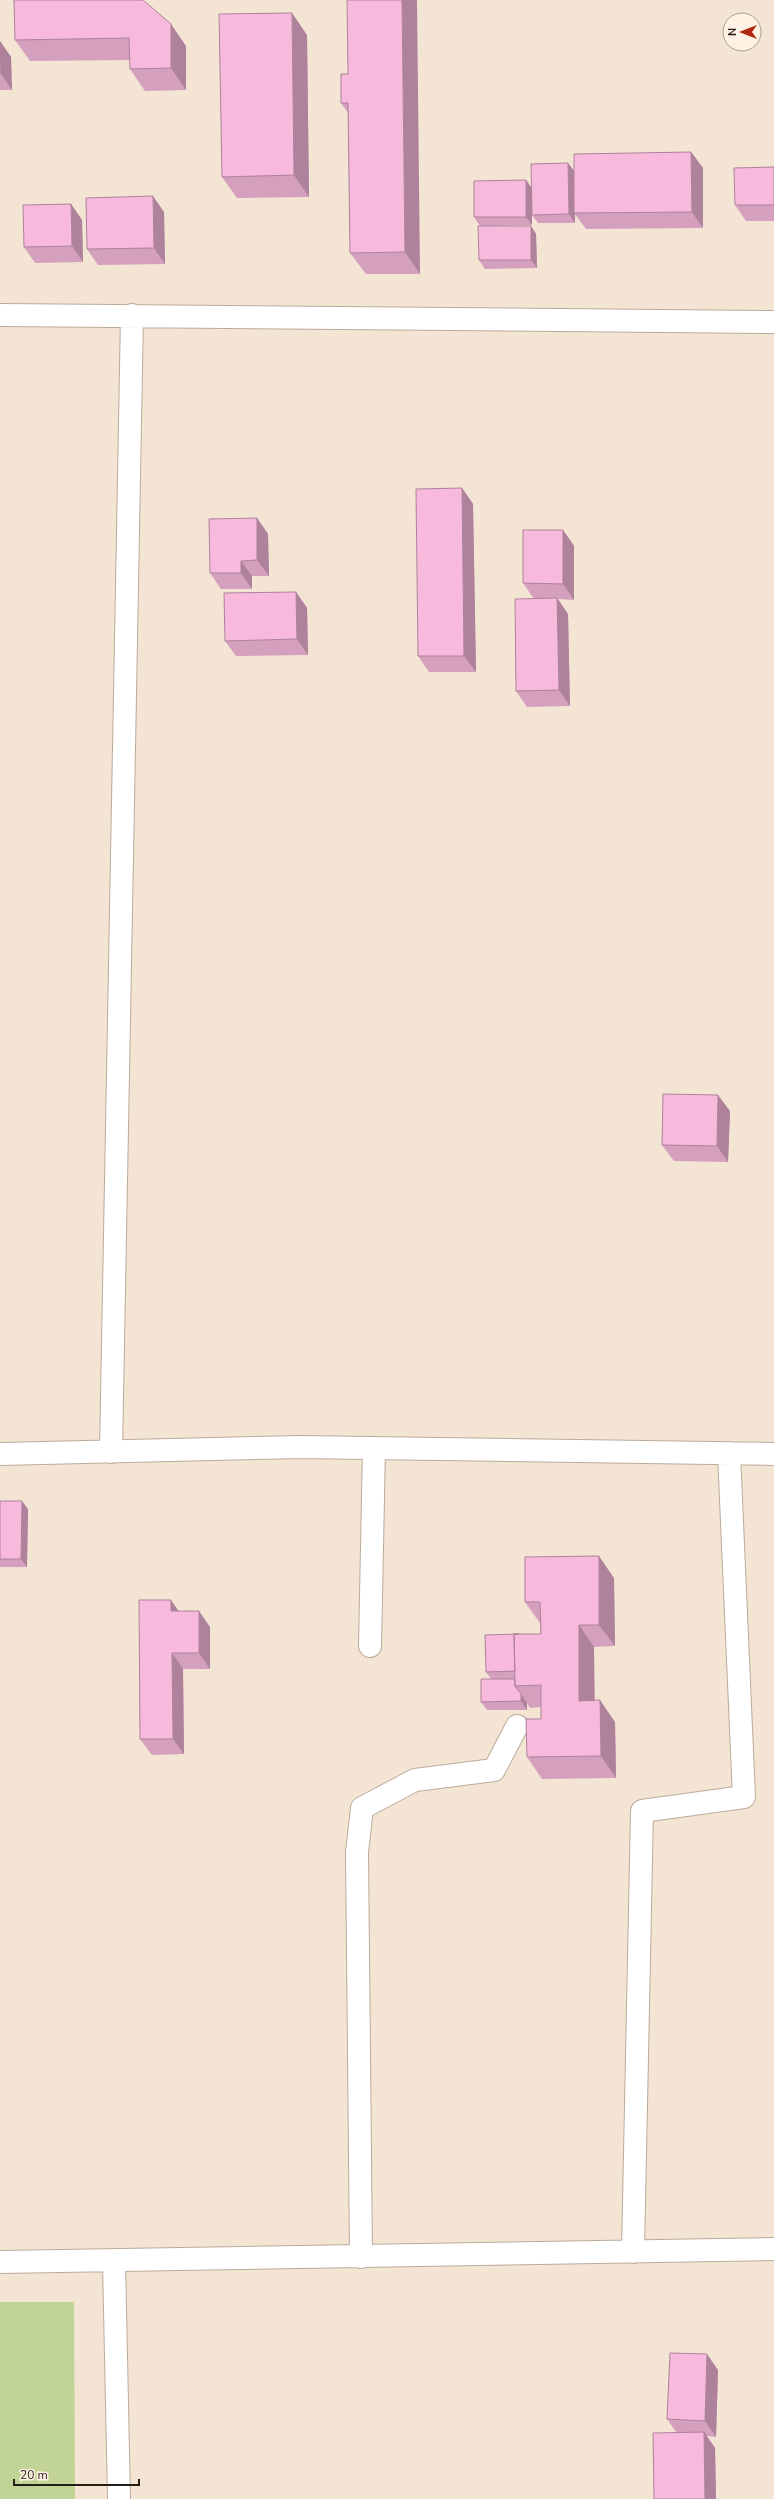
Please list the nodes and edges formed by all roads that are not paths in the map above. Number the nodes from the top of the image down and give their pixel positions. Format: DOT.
graph roads {
  1 [pos="0,315"];
  2 [pos="132,315"];
  3 [pos="774,322"];
  4 [pos="374,1448"];
  5 [pos="111,1452"];
  6 [pos="729,1453"];
  7 [pos="0,1454"];
  8 [pos="774,1454"];
  9 [pos="370,1646"];
  10 [pos="517,1726"];
  11 [pos="774,2249"];
  12 [pos="633,2252"];
  13 [pos="361,2257"];
  14 [pos="114,2261"];
  15 [pos="0,2262"];
  16 [pos="119,2499"];
  1 -- 2 [label="street"];
  2 -- 3 [label="street"];
  2 -- 5 [label="street"];
  4 -- 5 [label="street"];
  4 -- 6 [label="street"];
  4 -- 9 [label="street"];
  5 -- 7 [label="street"];
  6 -- 8 [label="street"];
  6 -- 12 [label="street"];
  10 -- 13 [label="street"];
  11 -- 12 [label="street"];
  12 -- 13 [label="street"];
  13 -- 14 [label="street"];
  14 -- 15 [label="street"];
  14 -- 16 [label="street"];
}
